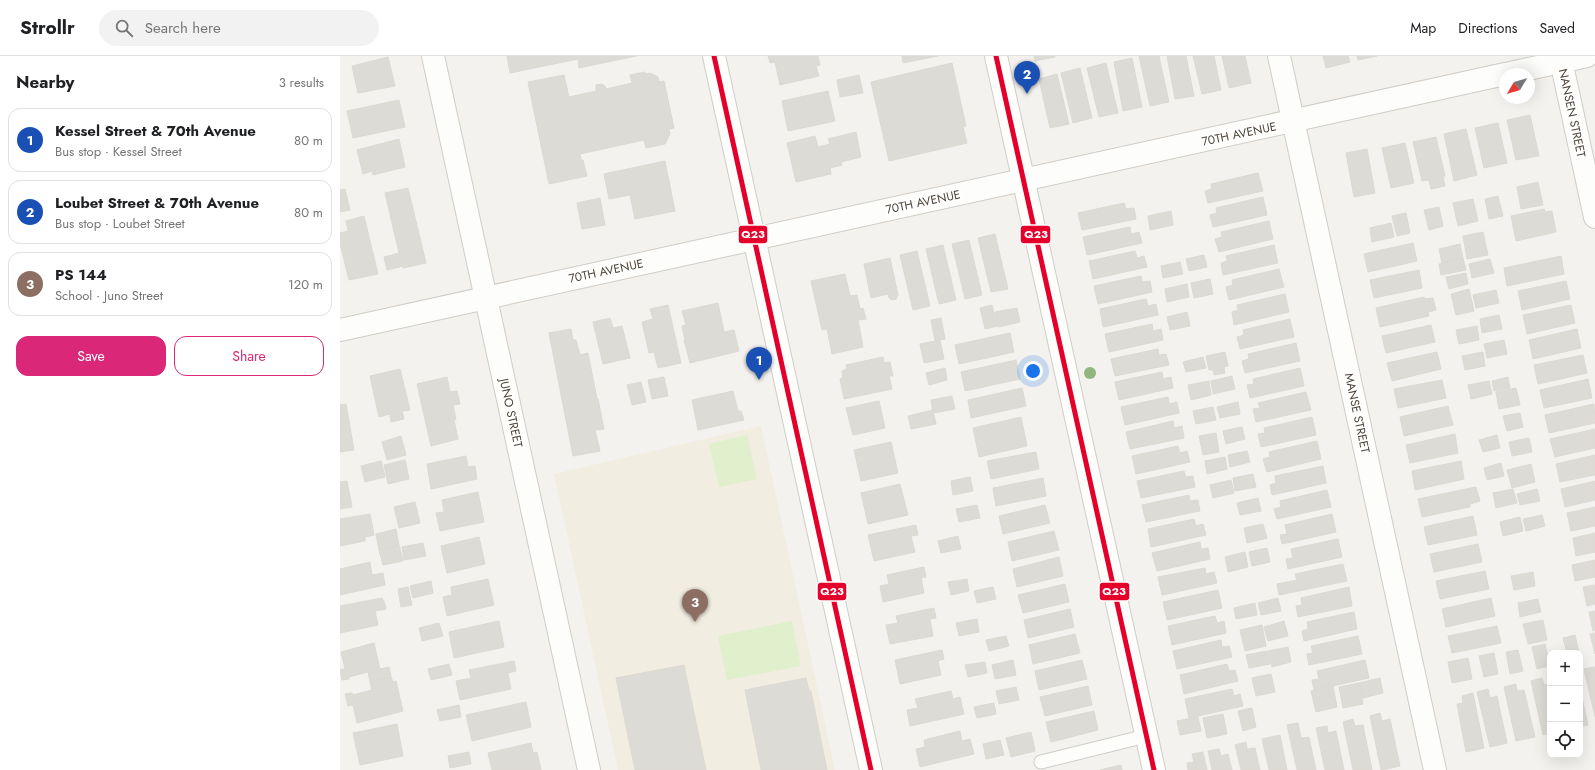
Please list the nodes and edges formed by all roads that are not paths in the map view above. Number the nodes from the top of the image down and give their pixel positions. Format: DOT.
graph roads {
  1 [pos="433,56"];
  2 [pos="714,56"];
  3 [pos="996,56"];
  4 [pos="1279,56"];
  5 [pos="1587,56"];
  6 [pos="1560,59"];
  7 [pos="1527,68"];
  8 [pos="1499,75"];
  9 [pos="1293,122"];
  10 [pos="1024,181"];
  11 [pos="1595,217"];
  12 [pos="754,239"];
  13 [pos="486,297"];
  14 [pos="340,330"];
  15 [pos="1146,736"];
  16 [pos="1041,762"];
  17 [pos="589,770"];
  18 [pos="871,770"];
  19 [pos="1154,770"];
  20 [pos="1435,770"];
  1 -- 13 [label="street, JUNO STREET"];
  2 -- 12 [label="street"];
  3 -- 10 [label="street"];
  4 -- 9 [label="street, MANSE STREET"];
  5 -- 6 [label="street, 70TH AVENUE"];
  6 -- 7 [label="street, 70TH AVENUE"];
  6 -- 11 [label="street, NANSEN STREET"];
  8 -- 9 [label="street, 70TH AVENUE"];
  9 -- 10 [label="street, 70TH AVENUE"];
  9 -- 20 [label="street, MANSE STREET"];
  10 -- 12 [label="street, 70TH AVENUE"];
  10 -- 15 [label="street"];
  12 -- 13 [label="street, 70TH AVENUE"];
  12 -- 18 [label="street"];
  13 -- 14 [label="street, 70TH AVENUE"];
  13 -- 17 [label="street, JUNO STREET"];
  15 -- 16 [label="lane"];
  15 -- 19 [label="street"];
}
